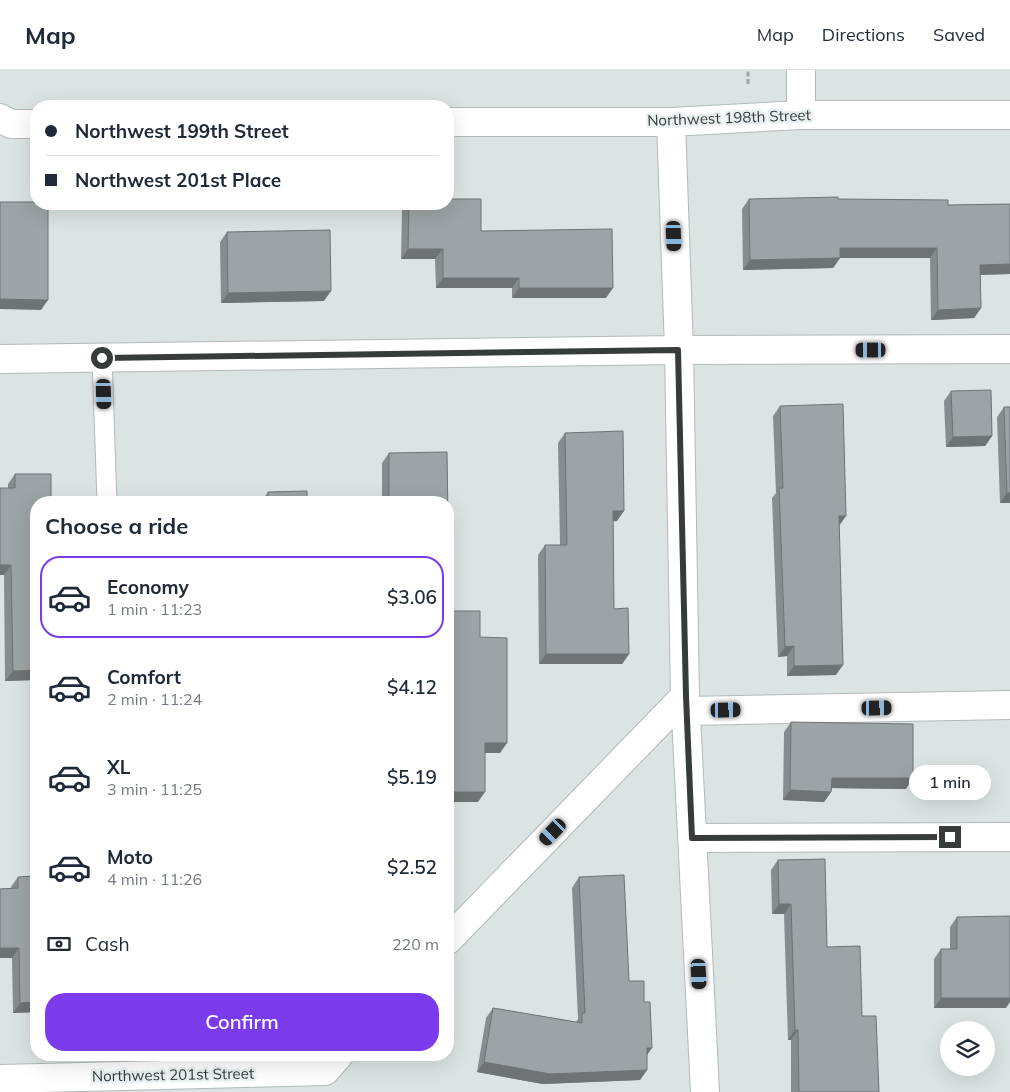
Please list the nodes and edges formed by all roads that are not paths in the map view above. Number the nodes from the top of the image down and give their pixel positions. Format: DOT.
graph roads {
  1 [pos="801,70"];
  2 [pos="801,115"];
  3 [pos="1010,115"];
  4 [pos="0,118"];
  5 [pos="454,122"];
  6 [pos="670,122"];
  7 [pos="30,124"];
  8 [pos="1010,349"];
  9 [pos="678,350"];
  10 [pos="102,358"];
  11 [pos="0,359"];
  12 [pos="107,496"];
  13 [pos="687,703"];
  14 [pos="1010,705"];
  15 [pos="1010,837"];
  16 [pos="692,838"];
  17 [pos="454,934"];
  18 [pos="332,1063"];
  19 [pos="0,1079"];
  20 [pos="162,1084"];
  21 [pos="304,1092"];
  22 [pos="705,1092"];
  1 -- 2 [label="street"];
  2 -- 3 [label="street, Northwest 198th Street"];
  2 -- 6 [label="street, Northwest 198th Street"];
  4 -- 7 [label="street"];
  5 -- 6 [label="street, Northwest 198th Street"];
  6 -- 9 [label="street"];
  8 -- 9 [label="street"];
  9 -- 10 [label="street"];
  9 -- 13 [label="street"];
  10 -- 11 [label="street"];
  10 -- 12 [label="lane"];
  13 -- 14 [label="street"];
  13 -- 16 [label="street"];
  13 -- 17 [label="street"];
  15 -- 16 [label="street"];
  16 -- 22 [label="street"];
  18 -- 20 [label="street, Northwest 201st Street"];
  18 -- 21 [label="street"];
  19 -- 20 [label="street, Northwest 201st Street"];
}
